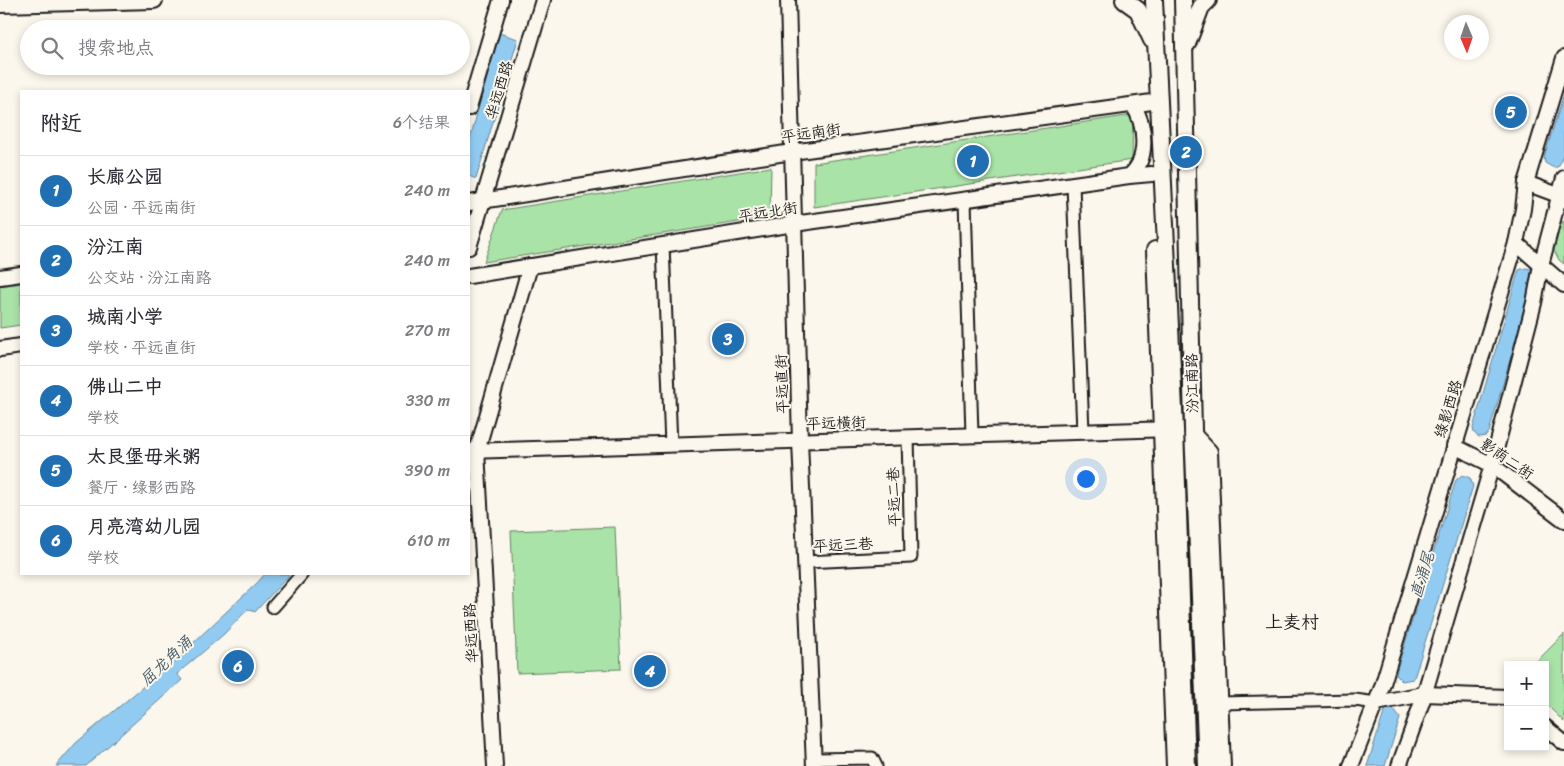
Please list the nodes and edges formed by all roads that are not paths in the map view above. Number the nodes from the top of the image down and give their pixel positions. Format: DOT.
graph roads {
  1 [pos="154,0"];
  2 [pos="501,0"];
  3 [pos="543,0"];
  4 [pos="788,0"];
  5 [pos="1124,0"];
  6 [pos="1154,0"];
  7 [pos="1183,0"];
  8 [pos="1208,0"];
  9 [pos="0,4"];
  10 [pos="1146,25"];
  11 [pos="1157,52"];
  12 [pos="1184,53"];
  13 [pos="1564,58"];
  14 [pos="1147,103"];
  15 [pos="470,105"];
  16 [pos="792,152"];
  17 [pos="1152,174"];
  18 [pos="1129,176"];
  19 [pos="1564,178"];
  20 [pos="1526,183"];
  21 [pos="1073,185"];
  22 [pos="1561,197"];
  23 [pos="965,200"];
  24 [pos="476,202"];
  25 [pos="794,224"];
  26 [pos="470,241"];
  27 [pos="1516,243"];
  28 [pos="663,245"];
  29 [pos="1541,265"];
  30 [pos="530,266"];
  31 [pos="20,274"];
  32 [pos="470,276"];
  33 [pos="0,277"];
  34 [pos="1564,285"];
  35 [pos="20,346"];
  36 [pos="0,349"];
  37 [pos="1168,429"];
  38 [pos="1083,431"];
  39 [pos="972,435"];
  40 [pos="908,437"];
  41 [pos="800,440"];
  42 [pos="671,445"];
  43 [pos="1454,446"];
  44 [pos="473,451"];
  45 [pos="1492,465"];
  46 [pos="1564,520"];
  47 [pos="911,557"];
  48 [pos="805,562"];
  49 [pos="301,575"];
  50 [pos="273,607"];
  51 [pos="1424,694"];
  52 [pos="1504,697"];
  53 [pos="1212,703"];
  54 [pos="1376,704"];
  55 [pos="1179,705"];
  56 [pos="1549,730"];
  57 [pos="1564,743"];
  58 [pos="814,763"];
  59 [pos="495,766"];
  60 [pos="876,766"];
  61 [pos="1175,766"];
  62 [pos="1187,766"];
  63 [pos="1207,766"];
  64 [pos="1222,766"];
  65 [pos="1351,766"];
  66 [pos="1398,766"];
  1 -- 9 [label="main road"];
  2 -- 15 [label="street, 华远西路"];
  3 -- 24 [label="street, 华远西路"];
  4 -- 16 [label="street, 平远直街"];
  5 -- 10 [label="main road"];
  6 -- 11 [label="main road, 汾江南路"];
  7 -- 12 [label="main road, 汾江南路"];
  8 -- 12 [label="main road"];
  10 -- 11 [label="main road"];
  10 -- 14 [label="main road"];
  11 -- 14 [label="main road, 汾江南路"];
  12 -- 53 [label="main road, 汾江南路"];
  13 -- 20 [label="street, 绿影西路"];
  14 -- 16 [label="street, 平远南街"];
  14 -- 17 [label="main road"];
  14 -- 18 [label="street"];
  14 -- 37 [label="main road, 汾江南路"];
  16 -- 24 [label="street, 平远南街"];
  16 -- 25 [label="street, 平远直街"];
  17 -- 18 [label="street, 平远北街"];
  17 -- 37 [label="main road"];
  18 -- 21 [label="street, 平远北街"];
  19 -- 22 [label="street"];
  20 -- 22 [label="street"];
  20 -- 27 [label="street, 绿影西路"];
  21 -- 23 [label="street, 平远北街"];
  21 -- 38 [label="street"];
  22 -- 29 [label="street"];
  23 -- 25 [label="street, 平远北街"];
  23 -- 39 [label="street"];
  24 -- 26 [label="street, 华远西路"];
  25 -- 28 [label="street, 平远北街"];
  25 -- 41 [label="street, 平远直街"];
  27 -- 29 [label="street"];
  27 -- 43 [label="street, 绿影西路"];
  28 -- 30 [label="street, 平远北街"];
  28 -- 42 [label="street"];
  29 -- 34 [label="street"];
  29 -- 45 [label="street"];
  30 -- 32 [label="street, 平远北街"];
  30 -- 44 [label="street, 华远西路"];
  31 -- 33 [label="street"];
  35 -- 36 [label="street"];
  37 -- 38 [label="street, 平远横街"];
  37 -- 55 [label="main road, 汾江南路"];
  38 -- 39 [label="street, 平远横街"];
  39 -- 40 [label="street, 平远横街"];
  40 -- 41 [label="street, 平远横街"];
  40 -- 47 [label="street, 平远二巷"];
  41 -- 42 [label="street, 平远横街"];
  41 -- 48 [label="street, 平远直街"];
  42 -- 44 [label="street, 平远横街"];
  43 -- 45 [label="street, 影荫二街"];
  43 -- 54 [label="street, 绿影西路"];
  44 -- 59 [label="street, 华远西路"];
  45 -- 46 [label="street, 影荫二街"];
  45 -- 51 [label="street"];
  47 -- 48 [label="street, 平远三巷"];
  48 -- 58 [label="street, 平远直街"];
  49 -- 50 [label="street"];
  51 -- 52 [label="street"];
  51 -- 54 [label="street"];
  51 -- 66 [label="street"];
  53 -- 54 [label="street"];
  53 -- 63 [label="main road, 汾江南路"];
  53 -- 64 [label="main road"];
  54 -- 65 [label="street, 绿影西路"];
  55 -- 61 [label="main road"];
  55 -- 62 [label="main road, 汾江南路"];
  56 -- 57 [label="street"];
  58 -- 60 [label="street"];
}
